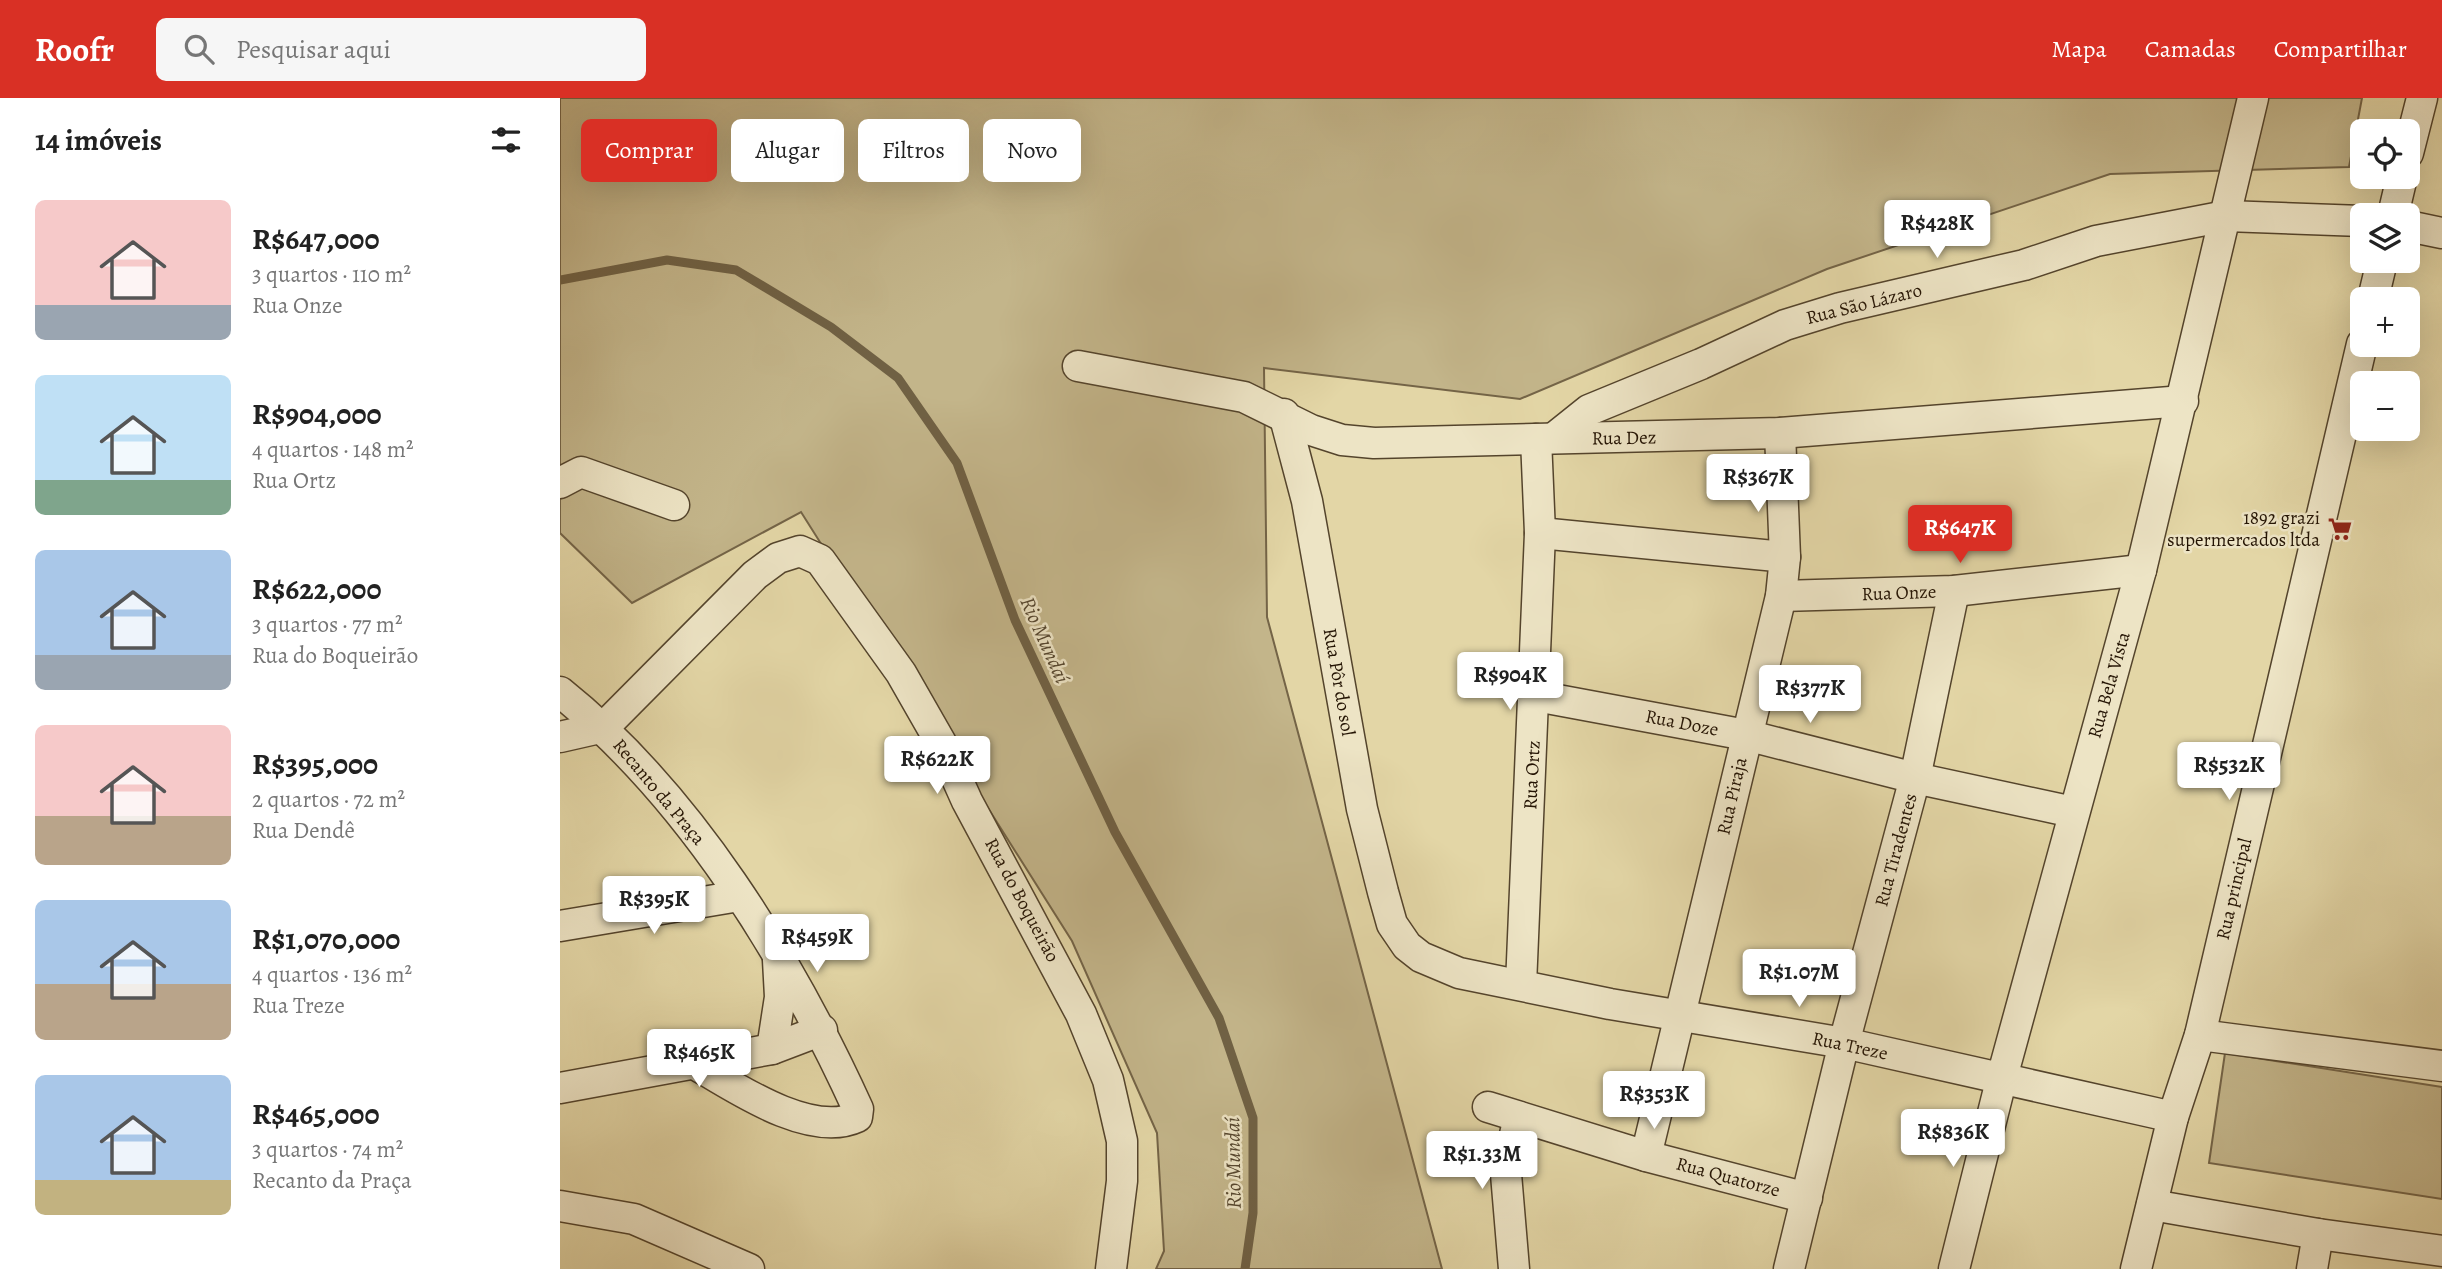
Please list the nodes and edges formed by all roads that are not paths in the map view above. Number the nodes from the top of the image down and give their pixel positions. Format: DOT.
graph roads {
  1 [pos="2253,98"];
  2 [pos="2421,98"];
  3 [pos="2416,119"];
  4 [pos="2226,216"];
  5 [pos="2350,221"];
  6 [pos="2420,228"];
  7 [pos="2442,233"];
  8 [pos="2359,357"];
  9 [pos="1077,366"];
  10 [pos="2182,401"];
  11 [pos="1284,414"];
  12 [pos="1780,433"];
  13 [pos="1545,438"];
  14 [pos="560,483"];
  15 [pos="674,505"];
  16 [pos="1540,533"];
  17 [pos="1786,556"];
  18 [pos="2141,570"];
  19 [pos="1954,591"];
  20 [pos="1781,596"];
  21 [pos="560,692"];
  22 [pos="1536,696"];
  23 [pos="604,727"];
  24 [pos="1746,735"];
  25 [pos="560,737"];
  26 [pos="1915,778"];
  27 [pos="2073,812"];
  28 [pos="739,896"];
  29 [pos="560,926"];
  30 [pos="1407,946"];
  31 [pos="778,960"];
  32 [pos="1521,985"];
  33 [pos="1683,1014"];
  34 [pos="822,1030"];
  35 [pos="2200,1035"];
  36 [pos="1844,1043"];
  37 [pos="772,1049"];
  38 [pos="695,1063"];
  39 [pos="2442,1066"];
  40 [pos="2001,1081"];
  41 [pos="560,1088"];
  42 [pos="1488,1107"];
  43 [pos="1519,1117"];
  44 [pos="2173,1117"];
  45 [pos="1646,1156"];
  46 [pos="1807,1198"];
  47 [pos="2152,1205"];
  48 [pos="560,1206"];
  49 [pos="2318,1234"];
  50 [pos="2442,1251"];
  51 [pos="749,1269"];
  52 [pos="1111,1269"];
  53 [pos="1514,1269"];
  54 [pos="1790,1269"];
  55 [pos="1954,1269"];
  56 [pos="2136,1269"];
  57 [pos="2312,1269"];
  1 -- 4 [label="street, Rua Bela Vista"];
  2 -- 3 [label="street"];
  4 -- 5 [label="street, Rua São Lázaro"];
  4 -- 10 [label="street, Rua Bela Vista"];
  4 -- 13 [label="street, Rua São Lázaro"];
  6 -- 7 [label="street"];
  8 -- 35 [label="street, Rua principal"];
  9 -- 11 [label="street, Rua Dez"];
  10 -- 12 [label="street, Rua Dez"];
  10 -- 18 [label="street, Rua Bela Vista"];
  11 -- 13 [label="street, Rua Dez"];
  11 -- 30 [label="street, Rua Pôr do sol"];
  12 -- 13 [label="street, Rua Dez"];
  12 -- 17 [label="street, Rua Piraja"];
  13 -- 16 [label="street, Rua Ortz"];
  14 -- 15 [label="street"];
  16 -- 17 [label="street"];
  16 -- 22 [label="street, Rua Ortz"];
  17 -- 20 [label="street, Rua Piraja"];
  18 -- 19 [label="street, Rua Onze"];
  18 -- 27 [label="street, Rua Bela Vista"];
  19 -- 20 [label="street, Rua Onze"];
  19 -- 26 [label="street, Rua Tiradentes"];
  20 -- 24 [label="street, Rua Piraja"];
  21 -- 23 [label="street, Recanto da Praça"];
  22 -- 24 [label="street, Rua Doze"];
  22 -- 32 [label="street, Rua Ortz"];
  23 -- 25 [label="street"];
  23 -- 28 [label="street, Recanto da Praça"];
  23 -- 52 [label="street, Rua do Boqueirão"];
  24 -- 26 [label="street, Rua Doze"];
  24 -- 33 [label="street, Rua Piraja"];
  26 -- 27 [label="street, Rua Doze"];
  26 -- 36 [label="street, Rua Tiradentes"];
  27 -- 40 [label="street, Rua Bela Vista"];
  28 -- 29 [label="street"];
  28 -- 31 [label="street, Recanto da Praça"];
  30 -- 32 [label="street, Rua Treze"];
  31 -- 34 [label="street, Recanto da Praça"];
  31 -- 37 [label="street"];
  32 -- 33 [label="street, Rua Treze"];
  33 -- 36 [label="street, Rua Treze"];
  33 -- 45 [label="street, Rua Piraja"];
  34 -- 37 [label="street"];
  34 -- 38 [label="street, Recanto da Praça"];
  35 -- 39 [label="street"];
  35 -- 44 [label="street, Rua principal"];
  36 -- 40 [label="street, Rua Treze"];
  36 -- 46 [label="street, Rua Tiradentes"];
  37 -- 38 [label="street"];
  38 -- 41 [label="street"];
  40 -- 44 [label="street, Rua Treze"];
  40 -- 55 [label="street, Rua Bela Vista"];
  42 -- 43 [label="street, Rua Quatorze"];
  43 -- 45 [label="street, Rua Quatorze"];
  43 -- 53 [label="street"];
  44 -- 47 [label="street, Rua principal"];
  45 -- 46 [label="street, Rua Quatorze"];
  46 -- 54 [label="street, Rua Tiradentes"];
  47 -- 49 [label="street"];
  47 -- 56 [label="street, Rua principal"];
  48 -- 51 [label="street"];
  49 -- 50 [label="street"];
  49 -- 57 [label="street"];
}
